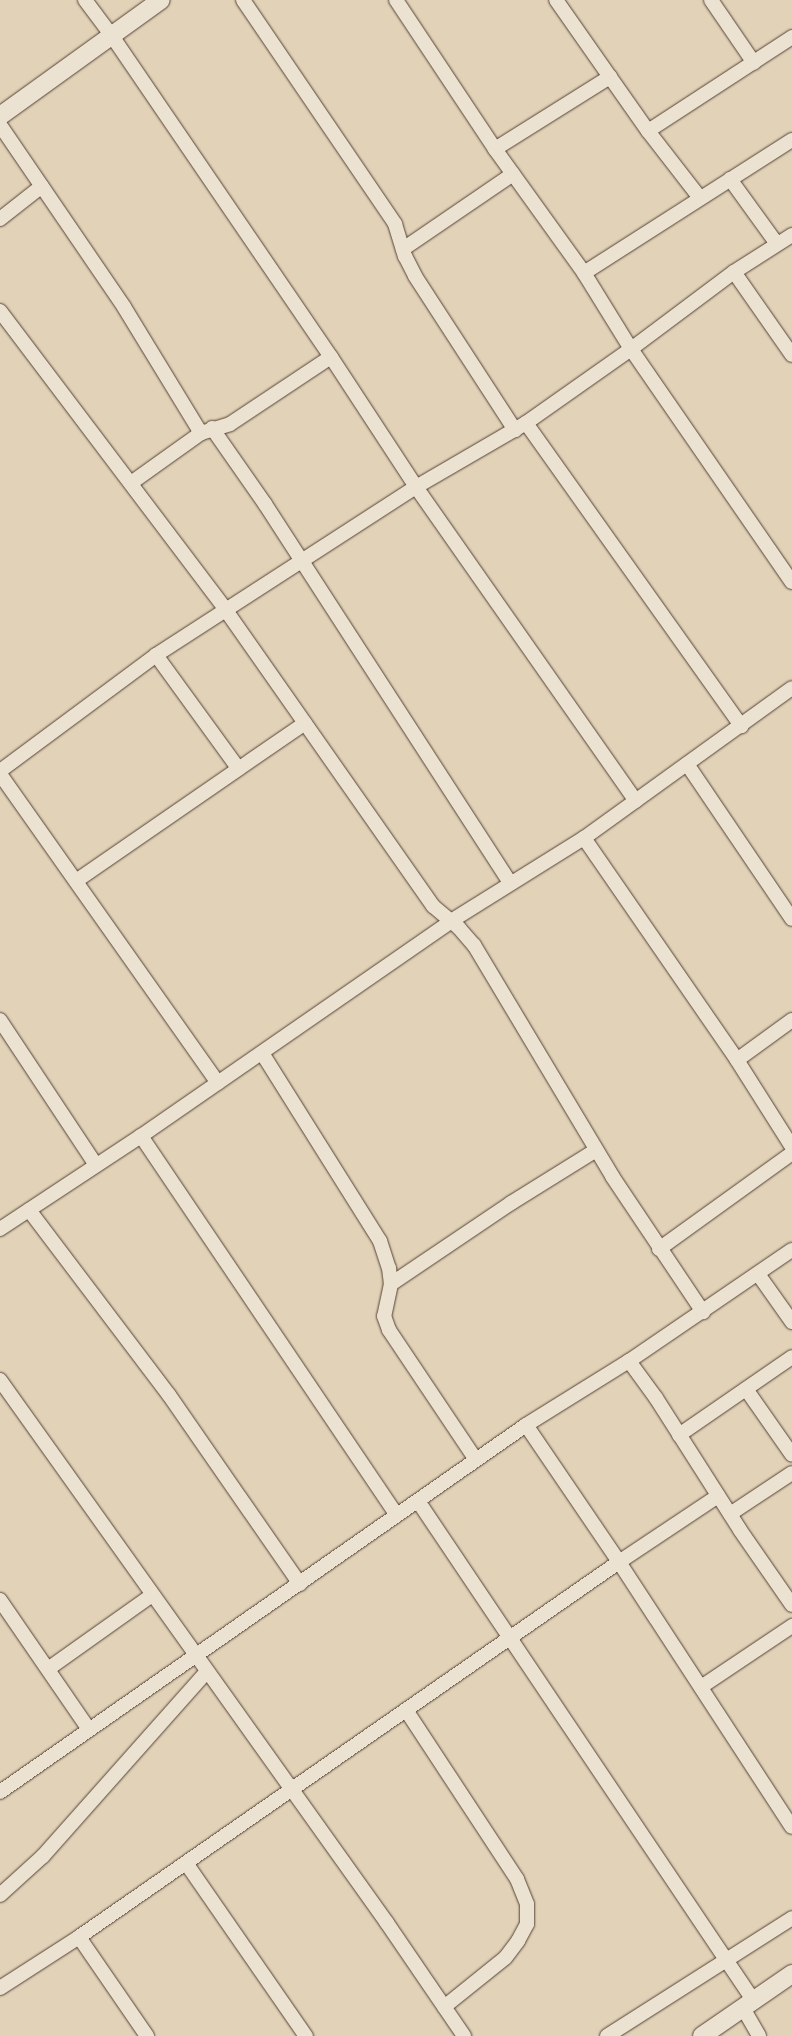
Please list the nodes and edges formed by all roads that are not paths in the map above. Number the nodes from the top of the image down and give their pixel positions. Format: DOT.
graph roads {
  1 [pos="86,0"];
  2 [pos="162,0"];
  3 [pos="243,0"];
  4 [pos="396,0"];
  5 [pos="556,0"];
  6 [pos="711,0"];
  7 [pos="112,36"];
  8 [pos="792,36"];
  9 [pos="754,63"];
  10 [pos="610,77"];
  11 [pos="1,114"];
  12 [pos="648,131"];
  13 [pos="792,140"];
  14 [pos="494,149"];
  15 [pos="513,174"];
  16 [pos="730,179"];
  17 [pos="42,186"];
  18 [pos="700,198"];
  19 [pos="0,219"];
  20 [pos="792,235"];
  21 [pos="777,244"];
  22 [pos="403,249"];
  23 [pos="734,272"];
  24 [pos="584,273"];
  25 [pos="0,311"];
  26 [pos="631,349"];
  27 [pos="792,354"];
  28 [pos="332,357"];
  29 [pos="521,426"];
  30 [pos="206,430"];
  31 [pos="131,484"];
  32 [pos="416,487"];
  33 [pos="300,561"];
  34 [pos="792,582"];
  35 [pos="225,609"];
  36 [pos="156,654"];
  37 [pos="792,688"];
  38 [pos="305,723"];
  39 [pos="741,726"];
  40 [pos="687,764"];
  41 [pos="238,768"];
  42 [pos="0,772"];
  43 [pos="636,801"];
  44 [pos="584,838"];
  45 [pos="76,881"];
  46 [pos="510,883"];
  47 [pos="792,919"];
  48 [pos="451,922"];
  49 [pos="0,1020"];
  50 [pos="792,1020"];
  51 [pos="262,1053"];
  52 [pos="737,1060"];
  53 [pos="218,1083"];
  54 [pos="141,1136"];
  55 [pos="792,1147"];
  56 [pos="596,1150"];
  57 [pos="792,1153"];
  58 [pos="96,1165"];
  59 [pos="29,1210"];
  60 [pos="0,1229"];
  61 [pos="659,1249"];
  62 [pos="792,1250"];
  63 [pos="758,1274"];
  64 [pos="391,1284"];
  65 [pos="703,1312"];
  66 [pos="792,1322"];
  67 [pos="792,1357"];
  68 [pos="629,1361"];
  69 [pos="0,1380"];
  70 [pos="746,1389"];
  71 [pos="526,1425"];
  72 [pos="679,1435"];
  73 [pos="792,1455"];
  74 [pos="476,1460"];
  75 [pos="792,1473"];
  76 [pos="718,1496"];
  77 [pos="418,1501"];
  78 [pos="730,1514"];
  79 [pos="397,1515"];
  80 [pos="619,1562"];
  81 [pos="300,1584"];
  82 [pos="152,1595"];
  83 [pos="0,1600"];
  84 [pos="792,1605"];
  85 [pos="792,1626"];
  86 [pos="508,1639"];
  87 [pos="195,1654"];
  88 [pos="48,1670"];
  89 [pos="207,1671"];
  90 [pos="701,1687"];
  91 [pos="406,1710"];
  92 [pos="88,1728"];
  93 [pos="292,1789"];
  94 [pos="0,1792"];
  95 [pos="792,1827"];
  96 [pos="186,1863"];
  97 [pos="0,1895"];
  98 [pos="792,1918"];
  99 [pos="78,1937"];
  100 [pos="724,1960"];
  101 [pos="792,1974"];
  102 [pos="0,1988"];
  103 [pos="748,2004"];
  104 [pos="444,2007"];
  105 [pos="147,2036"];
  106 [pos="306,2036"];
  107 [pos="464,2036"];
  108 [pos="606,2036"];
  109 [pos="702,2036"];
  110 [pos="759,2036"];
  1 -- 7 [label="street"];
  2 -- 7 [label="street"];
  3 -- 22 [label="street"];
  4 -- 14 [label="street"];
  5 -- 10 [label="street"];
  6 -- 9 [label="street"];
  7 -- 11 [label="street"];
  7 -- 28 [label="street"];
  8 -- 9 [label="street"];
  9 -- 12 [label="street"];
  10 -- 12 [label="street"];
  10 -- 14 [label="street"];
  11 -- 17 [label="street"];
  12 -- 18 [label="street"];
  13 -- 16 [label="street"];
  14 -- 15 [label="street"];
  15 -- 22 [label="street"];
  15 -- 24 [label="street"];
  16 -- 18 [label="street"];
  16 -- 21 [label="street"];
  17 -- 19 [label="street"];
  17 -- 30 [label="street"];
  18 -- 24 [label="street"];
  20 -- 21 [label="street"];
  21 -- 23 [label="street"];
  22 -- 29 [label="street"];
  23 -- 26 [label="street"];
  23 -- 27 [label="street"];
  24 -- 26 [label="street"];
  25 -- 31 [label="street"];
  26 -- 29 [label="street"];
  26 -- 34 [label="street"];
  28 -- 30 [label="street"];
  28 -- 32 [label="street"];
  29 -- 32 [label="street"];
  29 -- 39 [label="street"];
  30 -- 31 [label="street"];
  30 -- 33 [label="street"];
  31 -- 35 [label="street"];
  32 -- 33 [label="street"];
  32 -- 43 [label="street"];
  33 -- 35 [label="street"];
  33 -- 46 [label="street"];
  35 -- 36 [label="street"];
  35 -- 38 [label="street"];
  36 -- 41 [label="street"];
  36 -- 42 [label="street"];
  37 -- 39 [label="street"];
  38 -- 41 [label="street"];
  38 -- 48 [label="street"];
  39 -- 40 [label="street"];
  40 -- 43 [label="street"];
  40 -- 47 [label="street"];
  41 -- 45 [label="street"];
  42 -- 45 [label="street"];
  43 -- 44 [label="street"];
  44 -- 46 [label="street"];
  44 -- 52 [label="street"];
  45 -- 53 [label="street"];
  46 -- 48 [label="street"];
  48 -- 51 [label="street"];
  48 -- 56 [label="street"];
  49 -- 58 [label="street"];
  50 -- 52 [label="street"];
  51 -- 53 [label="street"];
  51 -- 64 [label="street"];
  52 -- 55 [label="street"];
  53 -- 54 [label="street"];
  54 -- 58 [label="street"];
  54 -- 79 [label="street"];
  56 -- 61 [label="street"];
  56 -- 64 [label="street"];
  57 -- 61 [label="street"];
  58 -- 59 [label="street"];
  59 -- 60 [label="street"];
  59 -- 81 [label="street"];
  61 -- 65 [label="street"];
  62 -- 63 [label="street"];
  63 -- 65 [label="street"];
  63 -- 66 [label="street"];
  64 -- 74 [label="street"];
  65 -- 68 [label="street"];
  67 -- 70 [label="street"];
  68 -- 71 [label="street"];
  68 -- 72 [label="street"];
  69 -- 82 [label="street"];
  70 -- 72 [label="street"];
  70 -- 73 [label="street"];
  71 -- 74 [label="street"];
  71 -- 80 [label="street"];
  72 -- 76 [label="street"];
  74 -- 77 [label="street"];
  75 -- 78 [label="street"];
  76 -- 78 [label="street"];
  76 -- 80 [label="street"];
  77 -- 79 [label="street"];
  77 -- 86 [label="street"];
  78 -- 84 [label="street"];
  79 -- 81 [label="street"];
  80 -- 86 [label="street"];
  80 -- 90 [label="street"];
  81 -- 87 [label="street"];
  82 -- 87 [label="street"];
  82 -- 88 [label="street"];
  83 -- 88 [label="street"];
  85 -- 90 [label="street"];
  86 -- 91 [label="street"];
  86 -- 100 [label="street"];
  87 -- 89 [label="street"];
  87 -- 92 [label="street"];
  88 -- 92 [label="street"];
  89 -- 93 [label="street"];
  89 -- 97 [label="street"];
  90 -- 95 [label="street"];
  91 -- 93 [label="street"];
  91 -- 104 [label="street"];
  92 -- 94 [label="street"];
  93 -- 96 [label="street"];
  93 -- 104 [label="street"];
  96 -- 99 [label="street"];
  96 -- 106 [label="street"];
  98 -- 100 [label="street"];
  99 -- 102 [label="street"];
  99 -- 105 [label="street"];
  100 -- 103 [label="street"];
  100 -- 108 [label="street"];
  101 -- 103 [label="street"];
  103 -- 109 [label="street"];
  103 -- 110 [label="street"];
  104 -- 107 [label="street"];
}
